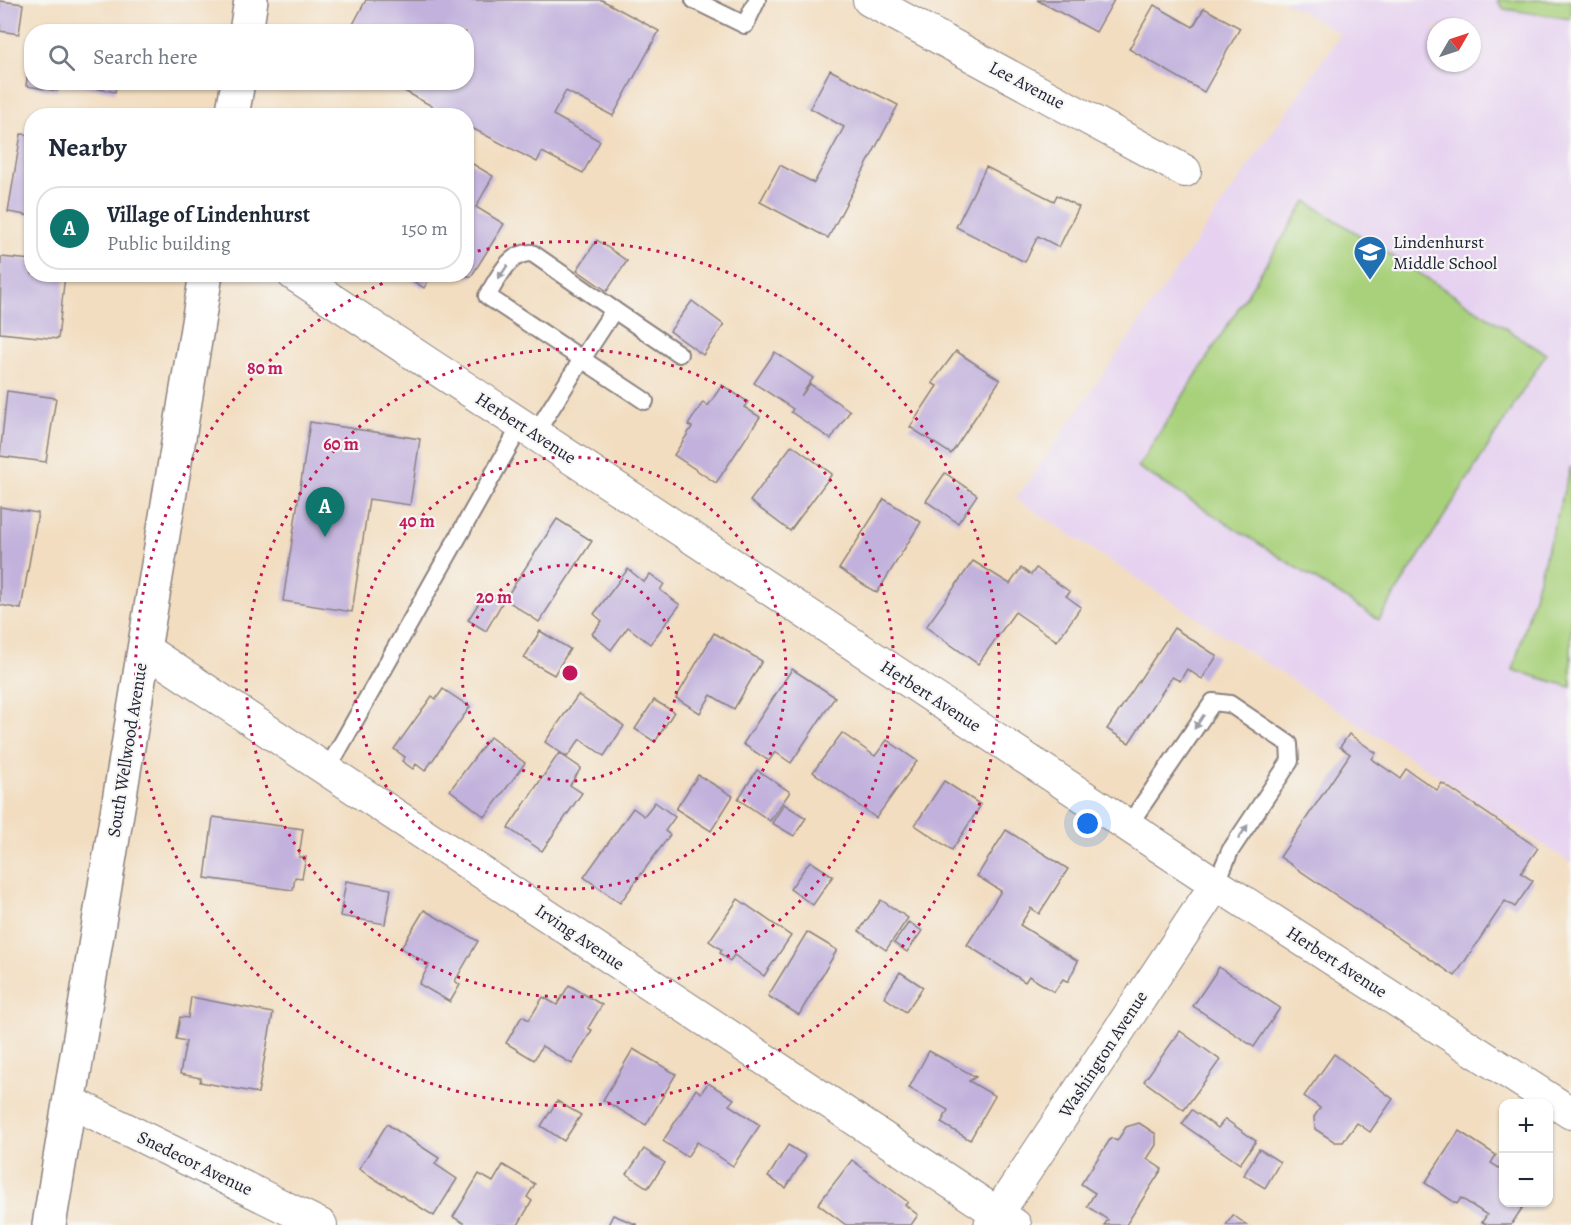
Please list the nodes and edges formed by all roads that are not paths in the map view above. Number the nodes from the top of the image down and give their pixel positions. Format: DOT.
graph roads {
  1 [pos="251,0"];
  2 [pos="694,0"];
  3 [pos="757,0"];
  4 [pos="869,0"];
  5 [pos="247,24"];
  6 [pos="237,90"];
  7 [pos="233,108"];
  8 [pos="1185,171"];
  9 [pos="205,282"];
  10 [pos="305,282"];
  11 [pos="614,310"];
  12 [pos="679,354"];
  13 [pos="582,359"];
  14 [pos="645,400"];
  15 [pos="528,429"];
  16 [pos="144,649"];
  17 [pos="327,770"];
  18 [pos="1128,826"];
  19 [pos="1216,884"];
  20 [pos="69,1101"];
  21 [pos="1571,1113"];
  22 [pos="1001,1221"];
  23 [pos="49,1225"];
  24 [pos="321,1225"];
  1 -- 5 [label="main road"];
  2 -- 3 [label="lane"];
  4 -- 8 [label="street, Lee Avenue"];
  6 -- 7 [label="main road"];
  9 -- 16 [label="main road, South Wellwood Avenue"];
  10 -- 15 [label="street, Herbert Avenue"];
  11 -- 12 [label="lane"];
  11 -- 13 [label="lane"];
  11 -- 13 [label="lane, one-way"];
  13 -- 14 [label="lane"];
  13 -- 15 [label="lane"];
  15 -- 17 [label="lane"];
  15 -- 18 [label="street, Herbert Avenue"];
  16 -- 17 [label="street, Irving Avenue"];
  16 -- 20 [label="main road, South Wellwood Avenue"];
  17 -- 22 [label="street, Irving Avenue"];
  18 -- 19 [label="street, Herbert Avenue"];
  19 -- 18 [label="lane, one-way"];
  19 -- 21 [label="street, Herbert Avenue"];
  19 -- 22 [label="street, Washington Avenue"];
  20 -- 23 [label="main road, South Wellwood Avenue"];
  20 -- 24 [label="street, Snedecor Avenue"];
}
